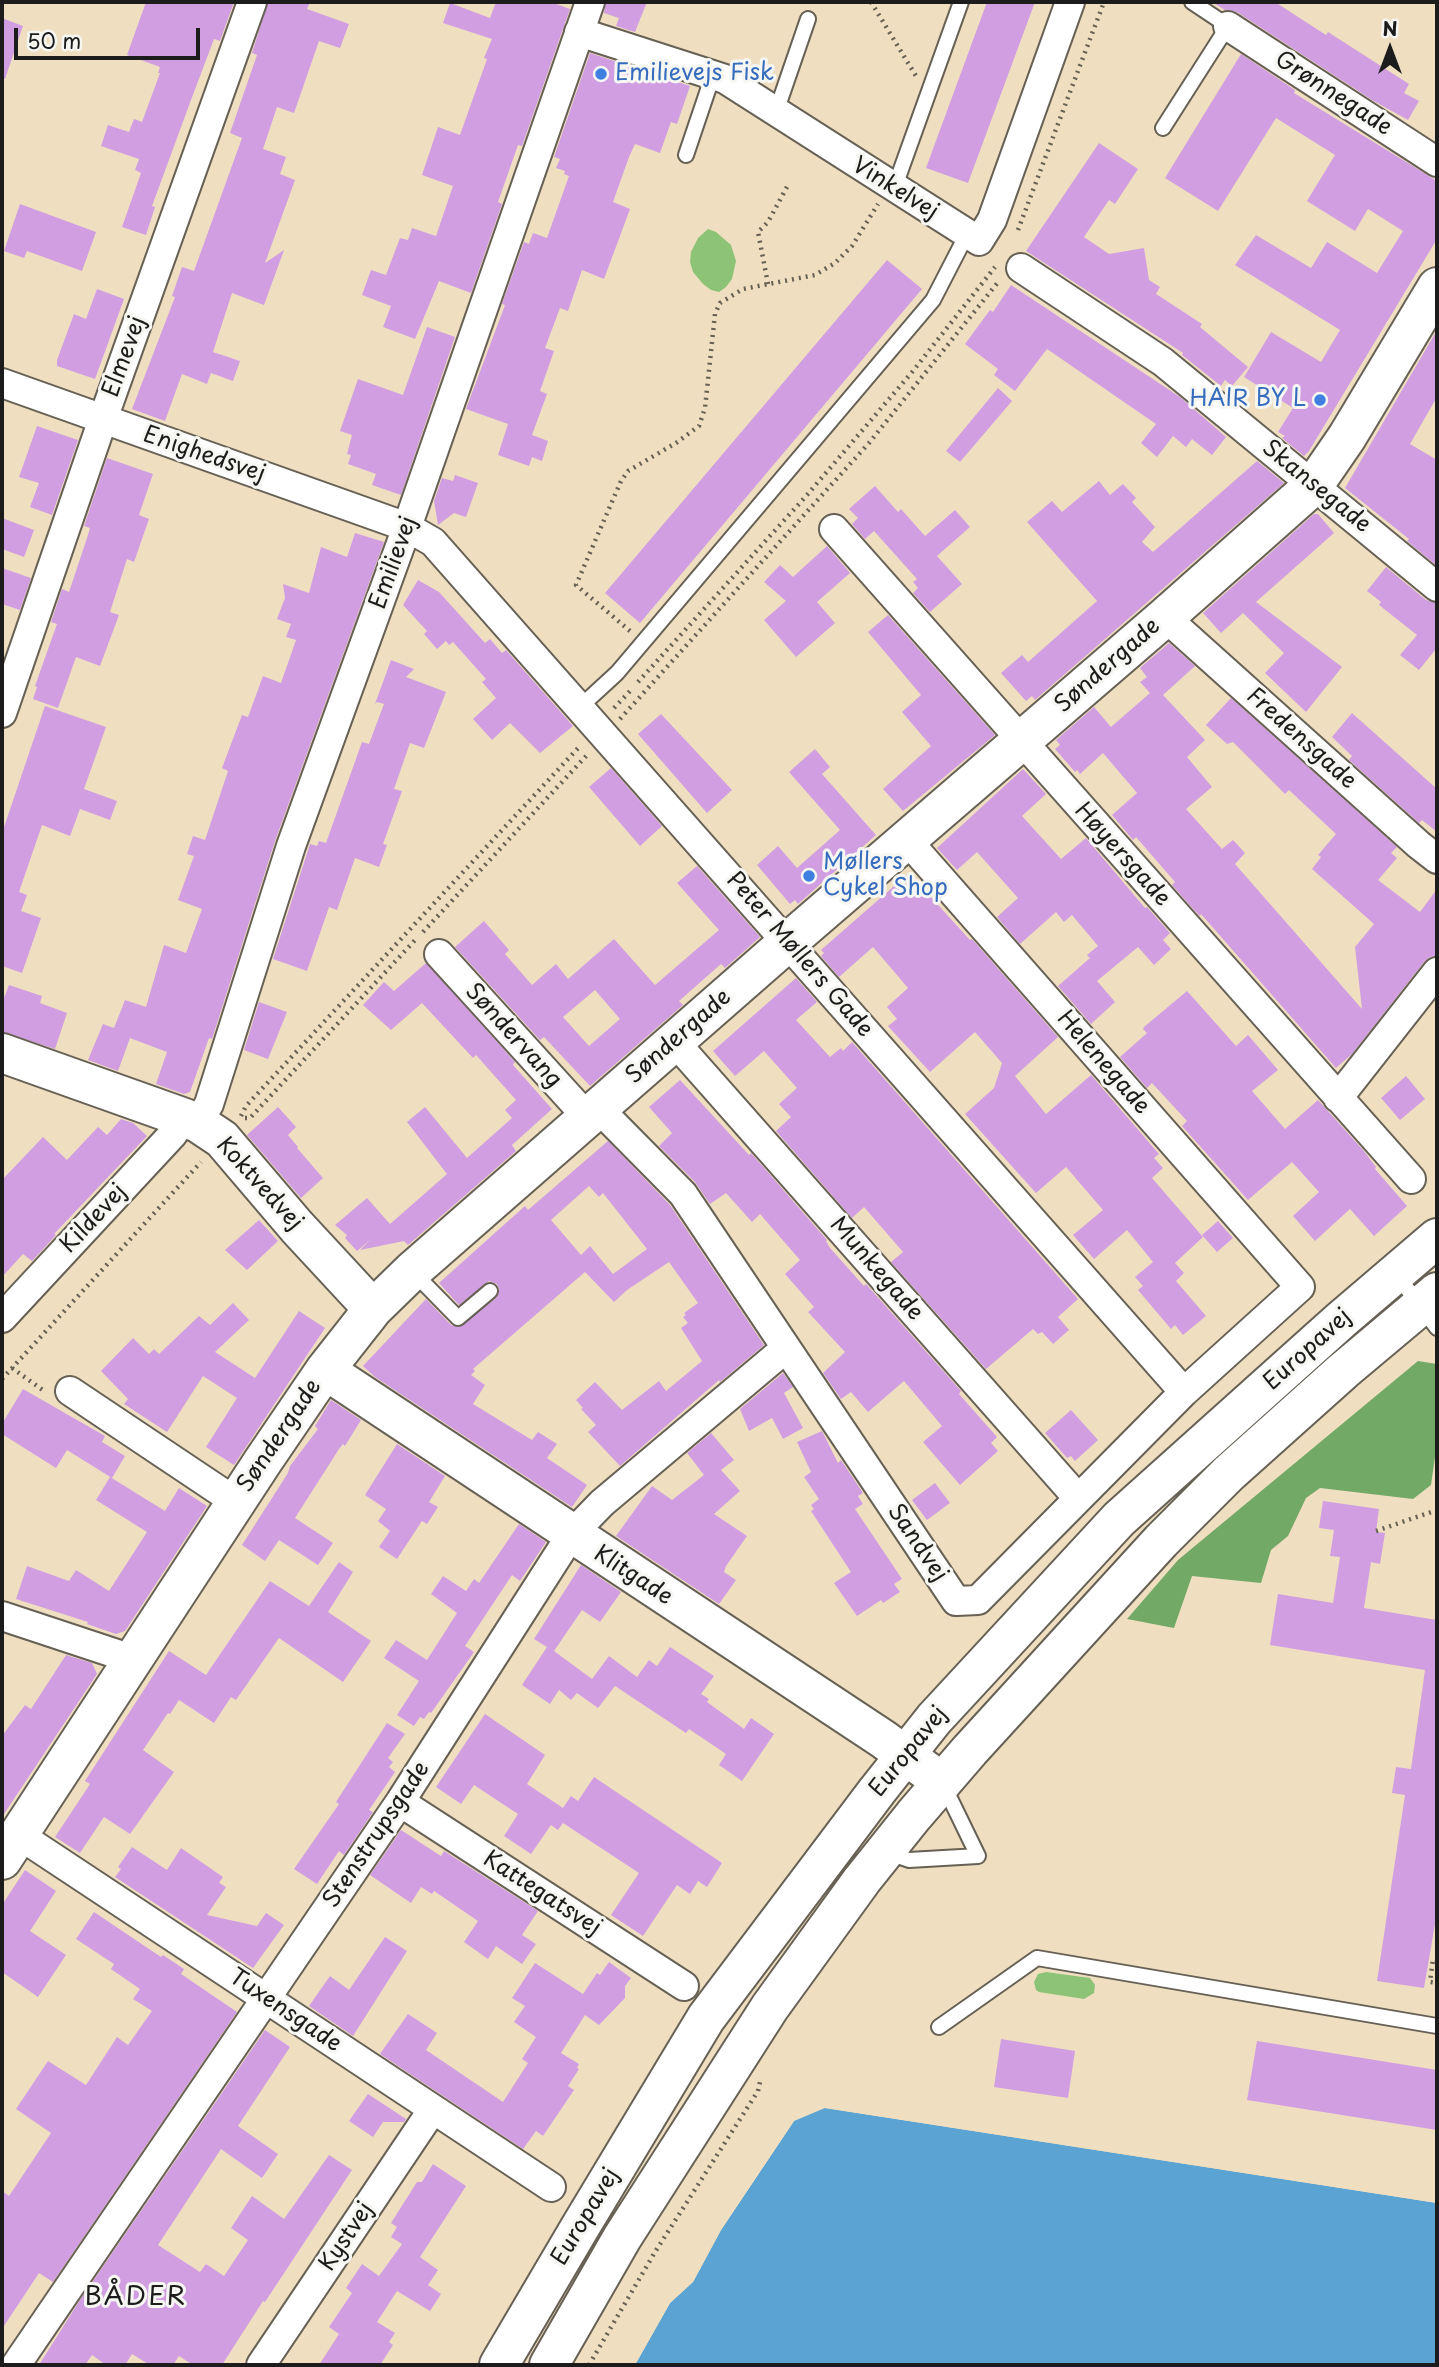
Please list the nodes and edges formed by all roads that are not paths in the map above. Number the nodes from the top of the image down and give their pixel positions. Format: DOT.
graph roads {
  1 [pos="253,2"];
  2 [pos="590,2"];
  3 [pos="961,2"];
  4 [pos="1070,2"];
  5 [pos="1192,2"];
  6 [pos="808,19"];
  7 [pos="1228,26"];
  8 [pos="579,32"];
  9 [pos="713,75"];
  10 [pos="776,113"];
  11 [pos="1163,128"];
  12 [pos="686,155"];
  13 [pos="1437,163"];
  14 [pos="891,187"];
  15 [pos="967,234"];
  16 [pos="1005,268"];
  17 [pos="1432,308"];
  18 [pos="2,383"];
  19 [pos="103,419"];
  20 [pos="1314,485"];
  21 [pos="407,527"];
  22 [pos="834,529"];
  23 [pos="1437,587"];
  24 [pos="1165,617"];
  25 [pos="580,707"];
  26 [pos="2,713"];
  27 [pos="1020,741"];
  28 [pos="906,839"];
  29 [pos="1437,859"];
  30 [pos="788,942"];
  31 [pos="439,954"];
  32 [pos="1437,972"];
  33 [pos="674,1041"];
  34 [pos="2,1053"];
  35 [pos="1338,1098"];
  36 [pos="593,1113"];
  37 [pos="210,1124"];
  38 [pos="1410,1179"];
  39 [pos="412,1271"];
  40 [pos="1431,1279"];
  41 [pos="1300,1287"];
  42 [pos="490,1291"];
  43 [pos="373,1309"];
  44 [pos="2,1318"];
  45 [pos="785,1349"];
  46 [pos="325,1370"];
  47 [pos="70,1391"];
  48 [pos="1184,1392"];
  49 [pos="1077,1497"];
  50 [pos="236,1502"];
  51 [pos="571,1535"];
  52 [pos="2,1616"];
  53 [pos="132,1659"];
  54 [pos="904,1755"];
  55 [pos="942,1782"];
  56 [pos="400,1802"];
  57 [pos="10,1848"];
  58 [pos="884,1852"];
  59 [pos="684,1986"];
  60 [pos="265,1998"];
  61 [pos="1437,2026"];
  62 [pos="939,2027"];
  63 [pos="433,2109"];
  64 [pos="551,2187"];
  65 [pos="16,2365"];
  66 [pos="261,2365"];
  67 [pos="499,2365"];
  68 [pos="549,2365"];
  1 -- 19 [label="street, Elmevej"];
  2 -- 8 [label="street, Emilievej"];
  3 -- 14 [label="lane"];
  4 -- 15 [label="street"];
  5 -- 7 [label="lane"];
  6 -- 10 [label="lane"];
  7 -- 11 [label="lane"];
  7 -- 13 [label="street, Grønnegade"];
  8 -- 9 [label="street, Vinkelvej"];
  8 -- 21 [label="street, Emilievej"];
  9 -- 10 [label="street, Vinkelvej"];
  9 -- 12 [label="lane"];
  10 -- 14 [label="street, Vinkelvej"];
  14 -- 15 [label="street, Vinkelvej"];
  15 -- 25 [label="lane"];
  16 -- 20 [label="street, Skansegade"];
  17 -- 20 [label="street, Søndergade"];
  18 -- 19 [label="street, Enighedsvej"];
  19 -- 21 [label="street, Enighedsvej"];
  19 -- 26 [label="street, Elmevej"];
  20 -- 23 [label="street, Skansegade"];
  20 -- 24 [label="street, Søndergade"];
  21 -- 25 [label="street, Peter Møllers Gade"];
  21 -- 37 [label="street, Emilievej"];
  22 -- 27 [label="street, Høyersgade"];
  24 -- 27 [label="street, Søndergade"];
  24 -- 29 [label="street, Fredensgade"];
  25 -- 30 [label="street, Peter Møllers Gade"];
  27 -- 28 [label="street, Søndergade"];
  27 -- 35 [label="street, Høyersgade"];
  28 -- 30 [label="street, Søndergade"];
  28 -- 41 [label="street, Helenegade"];
  30 -- 33 [label="street, Søndergade"];
  30 -- 48 [label="street, Peter Møllers Gade"];
  31 -- 36 [label="street, Søndervang"];
  32 -- 35 [label="street"];
  33 -- 36 [label="street, Søndergade"];
  33 -- 49 [label="street, Munkegade"];
  34 -- 37 [label="street"];
  35 -- 38 [label="street, Høyersgade"];
  36 -- 39 [label="street, Søndergade"];
  36 -- 45 [label="street, Sandvej"];
  37 -- 43 [label="street, Koktvedvej"];
  37 -- 44 [label="street, Kildevej"];
  39 -- 42 [label="lane"];
  39 -- 43 [label="street, Søndergade"];
  40 -- 54 [label="street, Europavej"];
  40 -- 55 [label="street, Europavej"];
  41 -- 48 [label="street, Sandvej"];
  43 -- 46 [label="street, Søndergade"];
  45 -- 49 [label="street, Sandvej"];
  45 -- 51 [label="street, Stenstrupsgade"];
  46 -- 50 [label="street, Søndergade"];
  46 -- 51 [label="street, Klitgade"];
  47 -- 50 [label="street"];
  48 -- 49 [label="street, Sandvej"];
  50 -- 53 [label="street, Søndergade"];
  51 -- 54 [label="street, Klitgade"];
  51 -- 56 [label="street, Stenstrupsgade"];
  52 -- 53 [label="street"];
  53 -- 57 [label="street, Søndergade"];
  54 -- 55 [label="street, Klitgade"];
  54 -- 67 [label="street, Europavej"];
  55 -- 58 [label="street, Europavej"];
  55 -- 58 [label="lane"];
  56 -- 59 [label="street, Kattegatsvej"];
  56 -- 60 [label="street, Stenstrupsgade"];
  57 -- 60 [label="street, Tuxensgade"];
  58 -- 68 [label="street, Europavej"];
  60 -- 63 [label="street, Tuxensgade"];
  60 -- 65 [label="street, Stenstrupsgade"];
  61 -- 62 [label="lane"];
  63 -- 64 [label="street, Tuxensgade"];
  63 -- 66 [label="street, Kystvej"];
}
